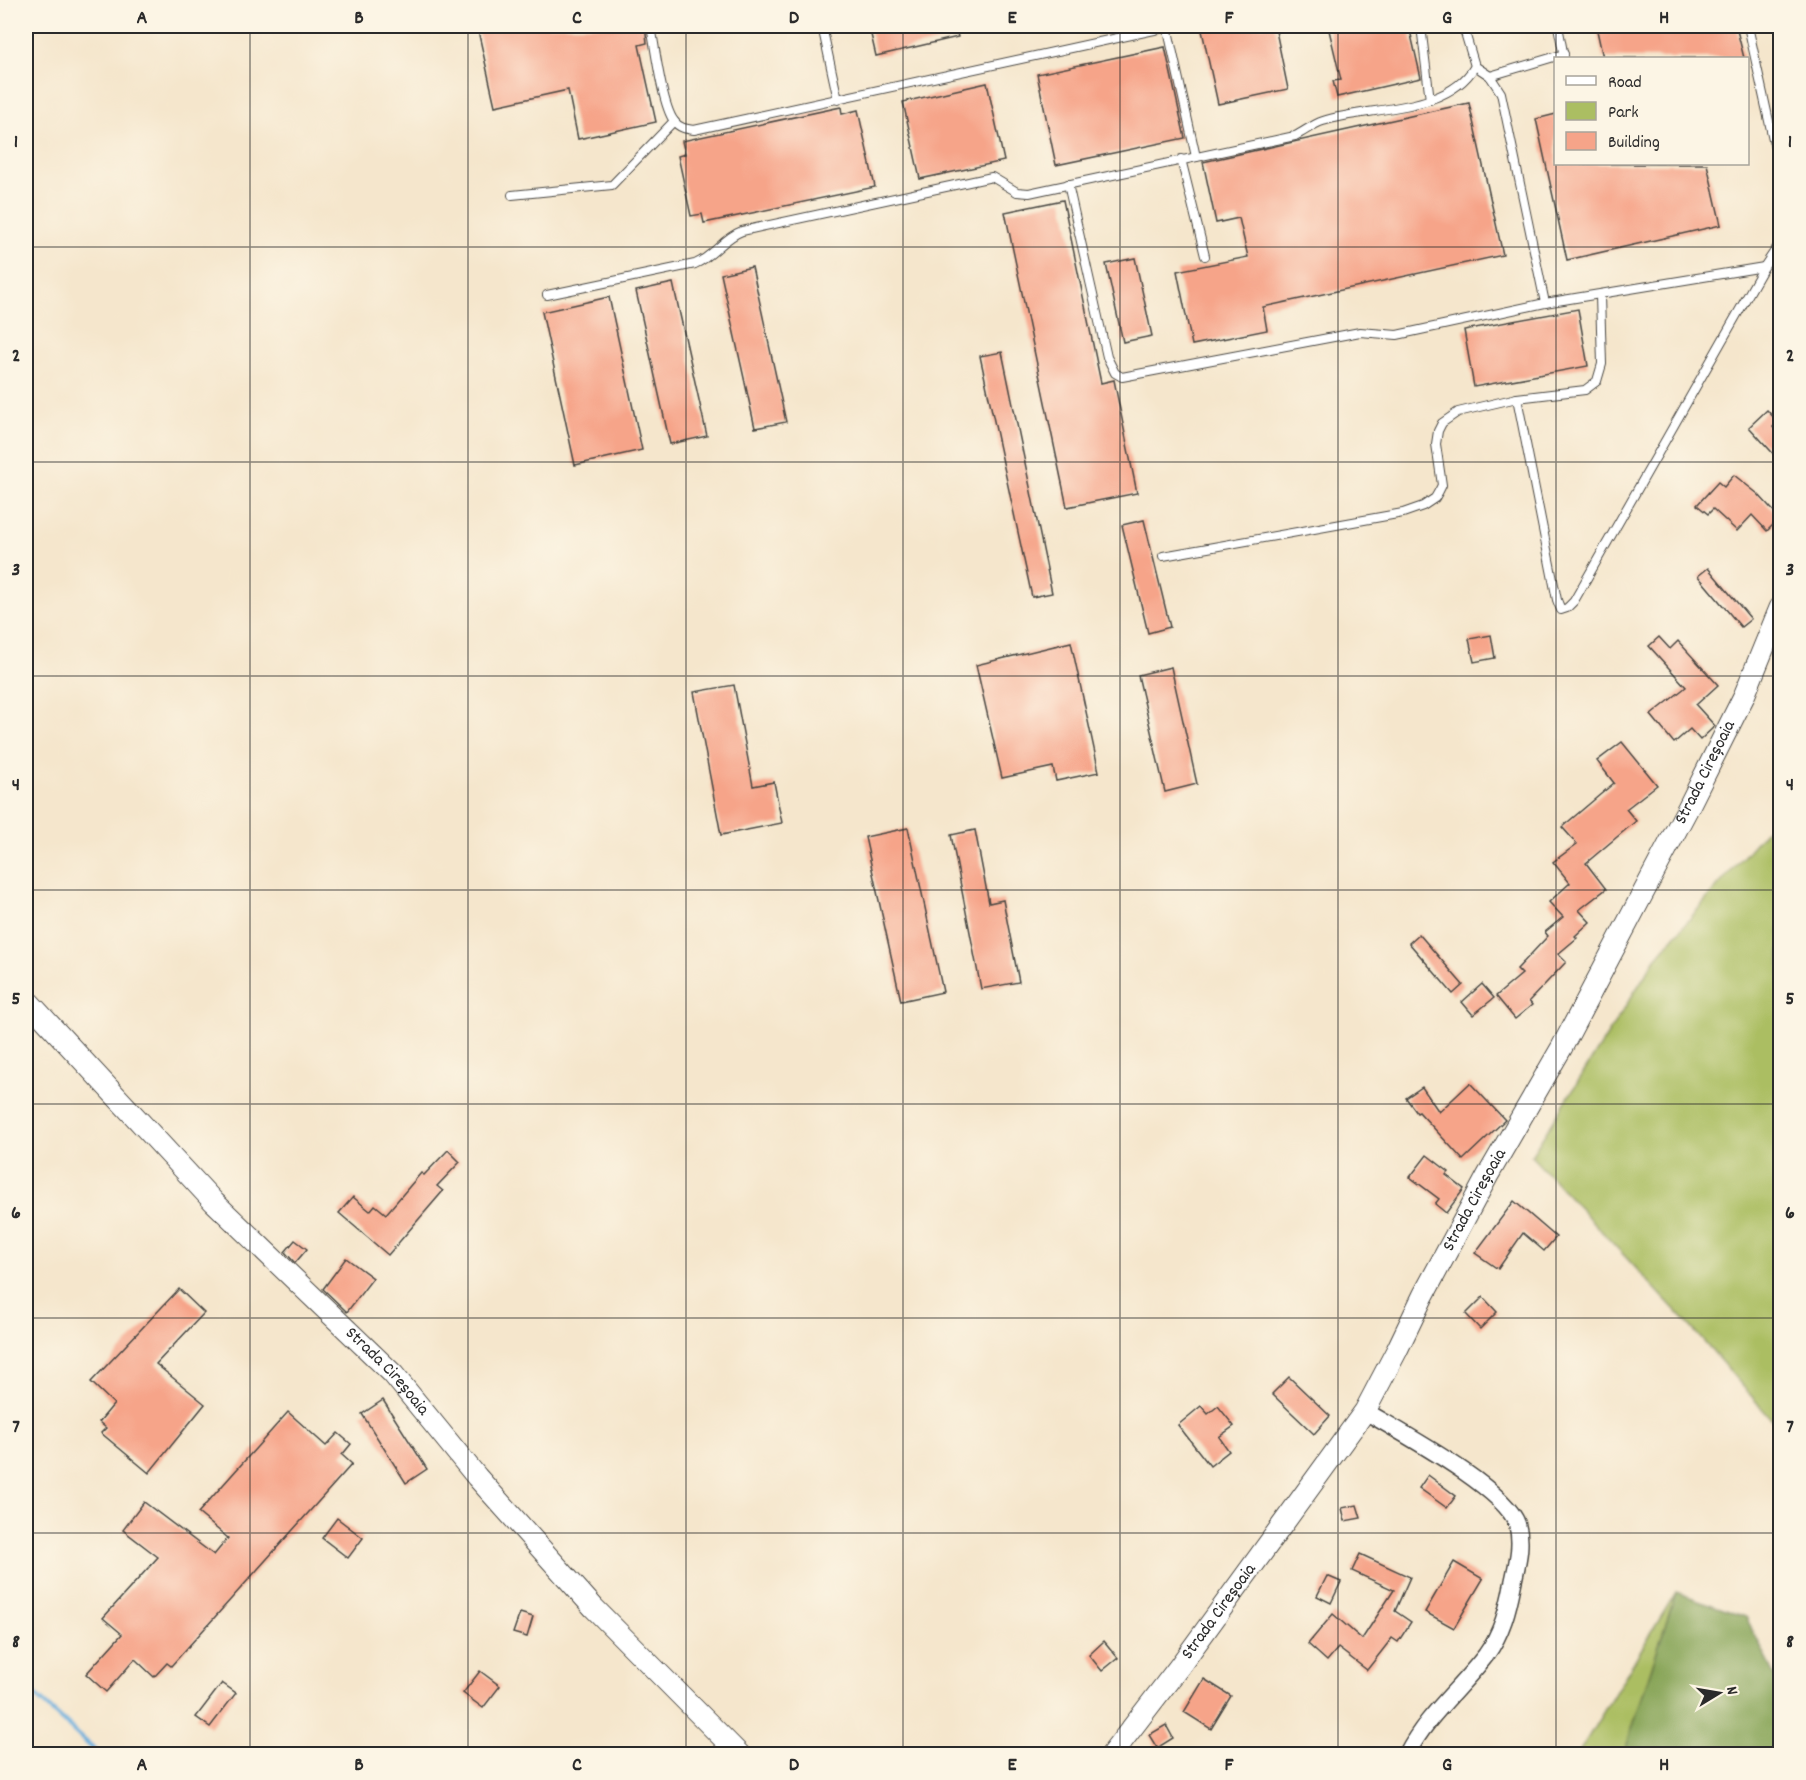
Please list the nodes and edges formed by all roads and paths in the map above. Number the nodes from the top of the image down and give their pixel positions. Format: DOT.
graph roads {
  1 [pos="651,26"];
  2 [pos="822,26"];
  3 [pos="1167,26"];
  4 [pos="1421,26"];
  5 [pos="1463,26"];
  6 [pos="1558,26"];
  7 [pos="1748,26"];
  8 [pos="1564,56"];
  9 [pos="1554,59"];
  10 [pos="1475,66"];
  11 [pos="1490,76"];
  12 [pos="838,100"];
  13 [pos="1430,100"];
  14 [pos="674,121"];
  15 [pos="1196,157"];
  16 [pos="1181,159"];
  17 [pos="1780,162"];
  18 [pos="1068,184"];
  19 [pos="512,195"];
  20 [pos="1780,243"];
  21 [pos="1205,256"];
  22 [pos="1764,267"];
  23 [pos="1600,295"];
  24 [pos="547,296"];
  25 [pos="1545,303"];
  26 [pos="1516,398"];
  27 [pos="1162,556"];
  28 [pos="1780,608"];
  29 [pos="26,999"];
  30 [pos="1365,1411"];
  31 [pos="739,1755"];
  32 [pos="1112,1755"];
  33 [pos="1407,1755"];
  1 -- 14 [label="lane"];
  2 -- 12 [label="lane"];
  3 -- 12 [label="lane"];
  3 -- 15 [label="lane"];
  4 -- 13 [label="lane"];
  5 -- 10 [label="lane"];
  6 -- 8 [label="lane"];
  7 -- 17 [label="lane"];
  9 -- 11 [label="lane"];
  10 -- 11 [label="lane"];
  10 -- 13 [label="lane"];
  11 -- 25 [label="lane"];
  12 -- 14 [label="lane"];
  13 -- 15 [label="lane"];
  14 -- 19 [label="lane"];
  15 -- 16 [label="lane"];
  16 -- 18 [label="lane"];
  16 -- 21 [label="lane"];
  18 -- 24 [label="lane"];
  18 -- 25 [label="lane"];
  20 -- 22 [label="lane"];
  22 -- 23 [label="lane"];
  22 -- 26 [label="lane"];
  23 -- 25 [label="lane"];
  23 -- 26 [label="lane"];
  26 -- 27 [label="lane"];
  28 -- 30 [label="street, Strada Cireșoaia"];
  29 -- 31 [label="street, Strada Cireșoaia"];
  30 -- 32 [label="street, Strada Cireșoaia"];
  30 -- 33 [label="street"];
}
